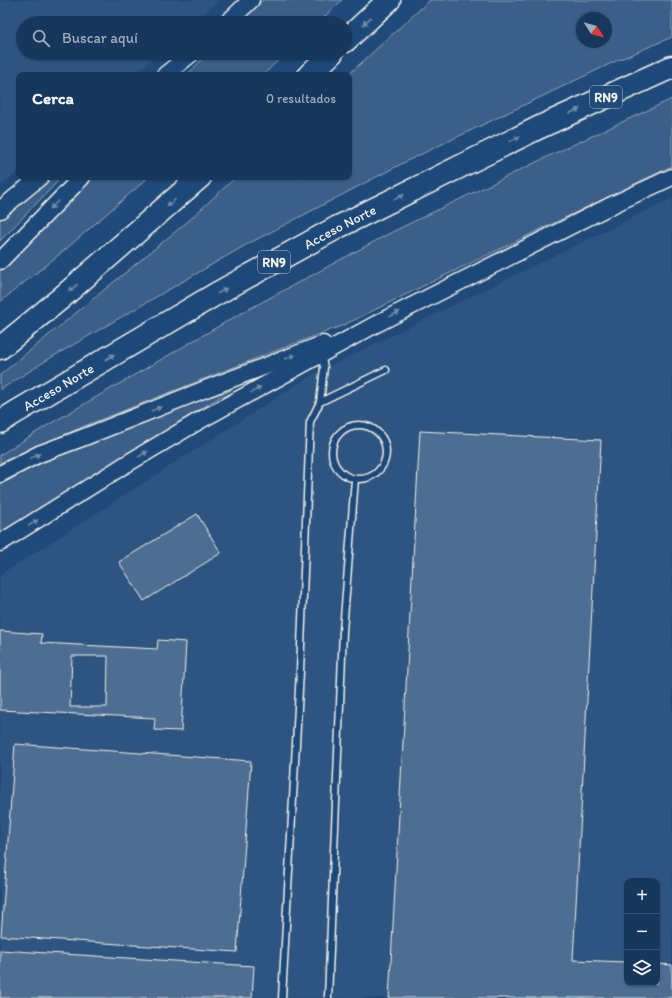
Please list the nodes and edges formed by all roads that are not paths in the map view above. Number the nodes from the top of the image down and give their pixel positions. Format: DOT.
graph roads {
  1 [pos="251,0"];
  2 [pos="389,0"];
  3 [pos="234,16"];
  4 [pos="352,34"];
  5 [pos="184,60"];
  6 [pos="192,60"];
  7 [pos="325,60"];
  8 [pos="672,67"];
  9 [pos="170,72"];
  10 [pos="181,72"];
  11 [pos="312,72"];
  12 [pos="672,177"];
  13 [pos="36,180"];
  14 [pos="79,180"];
  15 [pos="197,180"];
  16 [pos="0,210"];
  17 [pos="0,261"];
  18 [pos="378,323"];
  19 [pos="0,348"];
  20 [pos="321,355"];
  21 [pos="386,370"];
  22 [pos="320,402"];
  23 [pos="0,422"];
  24 [pos="0,474"];
  25 [pos="355,479"];
  26 [pos="0,544"];
  27 [pos="282,998"];
  28 [pos="328,998"];
  1 -- 3 [label="street"];
  2 -- 4 [label="highway, one-way"];
  5 -- 9 [label="street"];
  6 -- 10 [label="street"];
  7 -- 11 [label="highway"];
  23 -- 8 [label="highway, Acceso Norte / RN9, one-way"];
  18 -- 12 [label="street, one-way"];
  13 -- 16 [label="street"];
  14 -- 17 [label="street, one-way"];
  15 -- 19 [label="highway, one-way"];
  18 -- 20 [label="street"];
  24 -- 18 [label="street, one-way"];
  20 -- 22 [label="lane"];
  26 -- 20 [label="street, one-way"];
  21 -- 22 [label="lane"];
  22 -- 27 [label="lane"];
  25 -- 25 [label="lane"];
  25 -- 28 [label="lane"];
}
